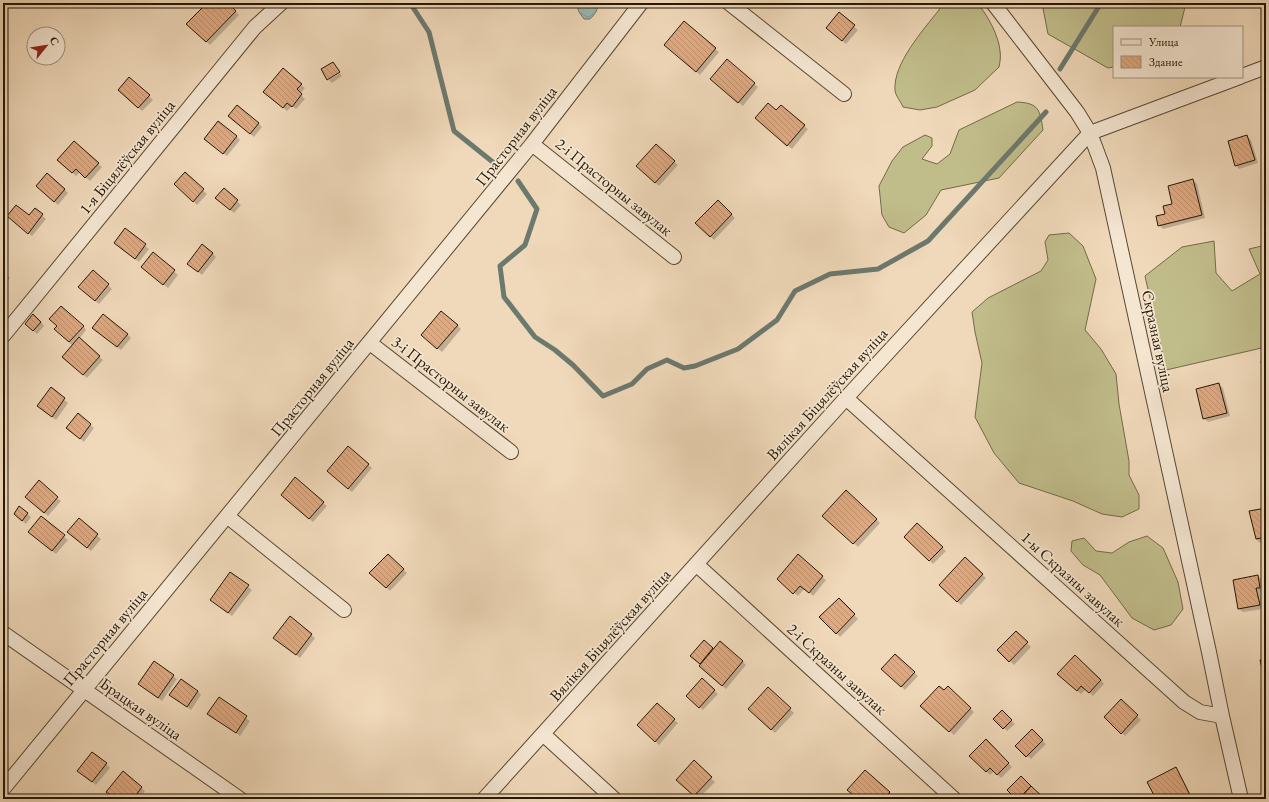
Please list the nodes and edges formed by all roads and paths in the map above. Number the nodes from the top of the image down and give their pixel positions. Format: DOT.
graph roads {
  1 [pos="281,3"];
  2 [pos="641,3"];
  3 [pos="729,3"];
  4 [pos="993,3"];
  5 [pos="1266,67"];
  6 [pos="1243,76"];
  7 [pos="1238,78"];
  8 [pos="844,94"];
  9 [pos="1090,134"];
  10 [pos="532,144"];
  11 [pos="674,257"];
  12 [pos="3,336"];
  13 [pos="370,343"];
  14 [pos="846,398"];
  15 [pos="511,452"];
  16 [pos="228,516"];
  17 [pos="696,564"];
  18 [pos="344,610"];
  19 [pos="3,633"];
  20 [pos="83,690"];
  21 [pos="1222,716"];
  22 [pos="543,734"];
  23 [pos="3,789"];
  24 [pos="240,799"];
  25 [pos="484,799"];
  26 [pos="614,799"];
  27 [pos="954,799"];
  28 [pos="1241,799"];
  1 -- 12 [label="street, 1-я Біцялёўская вуліца"];
  2 -- 10 [label="street, Прасторная вуліца"];
  3 -- 8 [label="street"];
  4 -- 9 [label="street, Скразная вуліца"];
  5 -- 6 [label="street, Вялікая Біцялёўская вуліца"];
  7 -- 9 [label="street, Вялікая Біцялёўская вуліца"];
  9 -- 14 [label="street, Вялікая Біцялёўская вуліца"];
  9 -- 21 [label="street, Скразная вуліца"];
  10 -- 11 [label="street, 2-і Прасторны завулак"];
  10 -- 13 [label="street, Прасторная вуліца"];
  13 -- 15 [label="street, 3-і Прасторны завулак"];
  13 -- 16 [label="street, Прасторная вуліца"];
  14 -- 17 [label="street, Вялікая Біцялёўская вуліца"];
  14 -- 21 [label="street, 1-ы Скразны завулак"];
  16 -- 18 [label="street"];
  16 -- 20 [label="street, Прасторная вуліца"];
  17 -- 22 [label="street, Вялікая Біцялёўская вуліца"];
  17 -- 27 [label="street, 2-і Скразны завулак"];
  19 -- 20 [label="street, Брацкая вуліца"];
  20 -- 23 [label="street, Прасторная вуліца"];
  20 -- 24 [label="street, Брацкая вуліца"];
  21 -- 28 [label="street"];
  22 -- 25 [label="street, Вялікая Біцялёўская вуліца"];
  22 -- 26 [label="street"];
}
